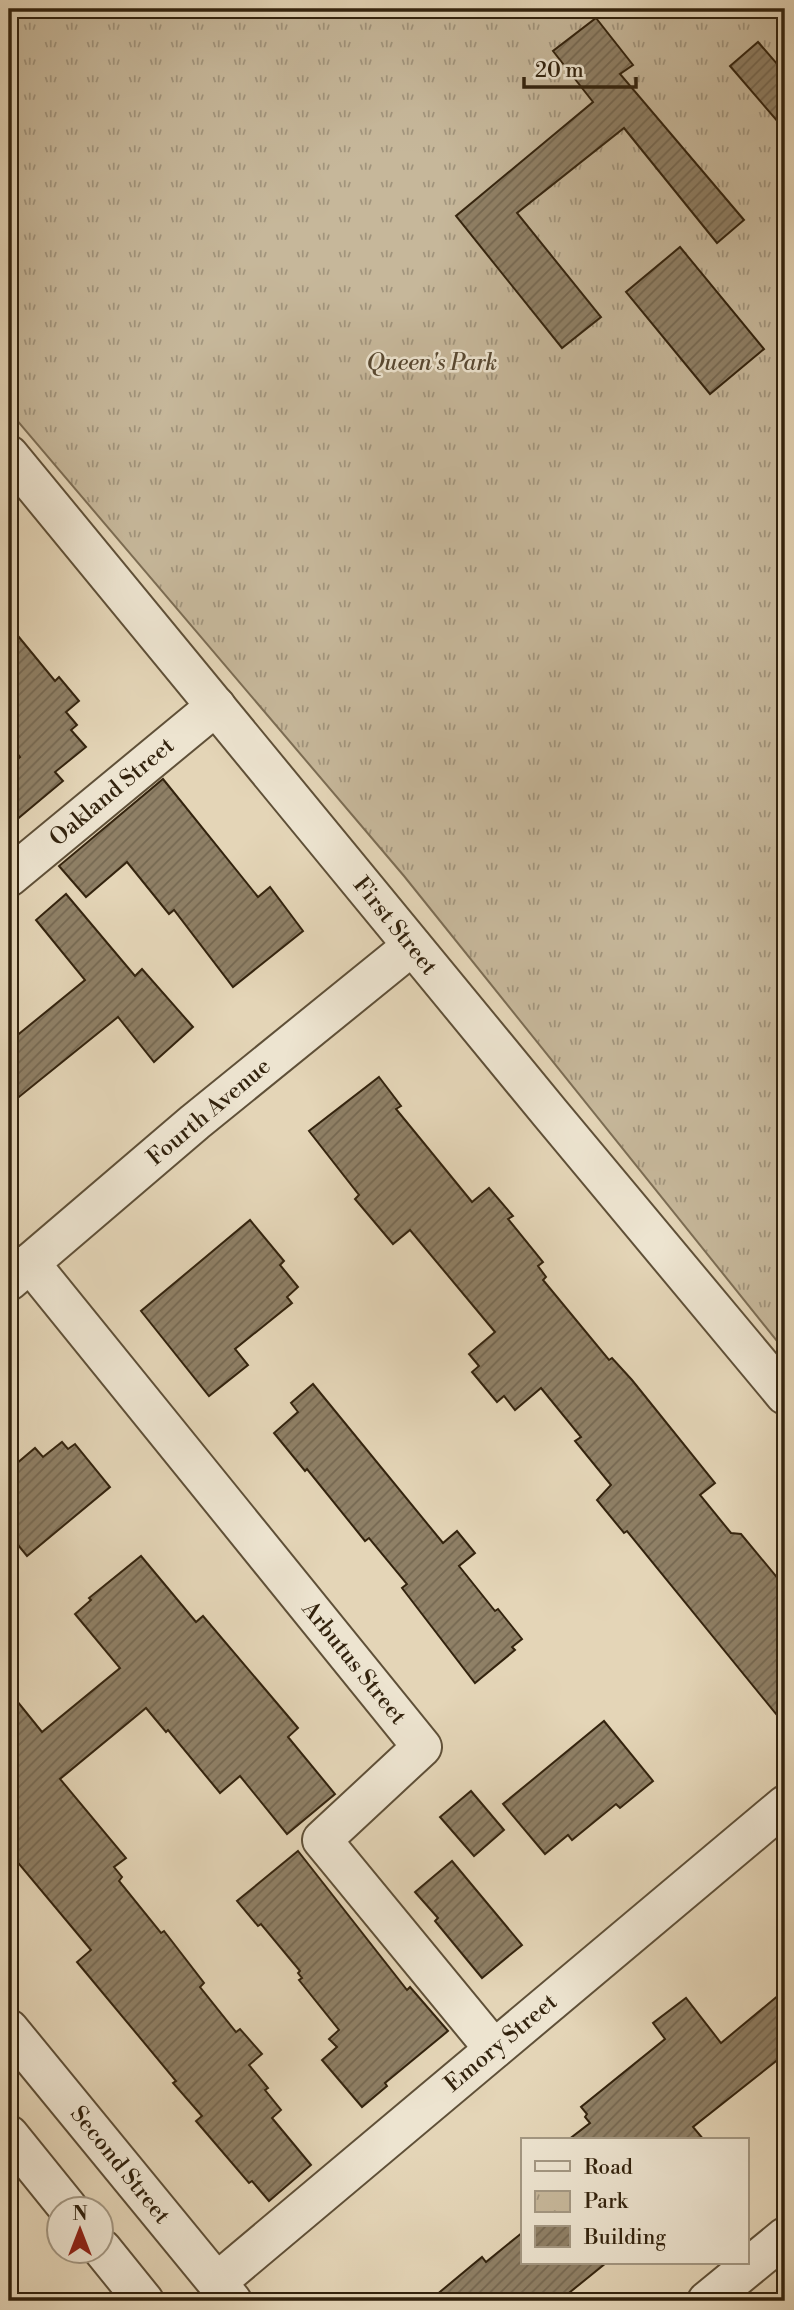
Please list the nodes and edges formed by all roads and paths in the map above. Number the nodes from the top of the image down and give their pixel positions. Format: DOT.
graph roads {
  1 [pos="11,463"];
  2 [pos="216,706"];
  3 [pos="9,877"];
  4 [pos="412,946"];
  5 [pos="20,1272"];
  6 [pos="785,1395"];
  7 [pos="785,1805"];
  8 [pos="9,2029"];
  9 [pos="494,2049"];
  10 [pos="9,2135"];
  11 [pos="57,2194"];
  12 [pos="785,2237"];
  13 [pos="114,2264"];
  14 [pos="225,2292"];
  15 [pos="144,2301"];
  16 [pos="707,2301"];
  1 -- 2 [label="street, First Street"];
  2 -- 3 [label="street, Oakland Street"];
  2 -- 4 [label="street, First Street"];
  4 -- 5 [label="street, Fourth Avenue"];
  4 -- 6 [label="street, First Street"];
  5 -- 9 [label="street, Arbutus Street"];
  7 -- 9 [label="street, Emory Street"];
  8 -- 14 [label="street, Second Street"];
  9 -- 14 [label="street, Emory Street"];
  10 -- 11 [label="street"];
  12 -- 16 [label="street"];
  13 -- 15 [label="street"];
}
